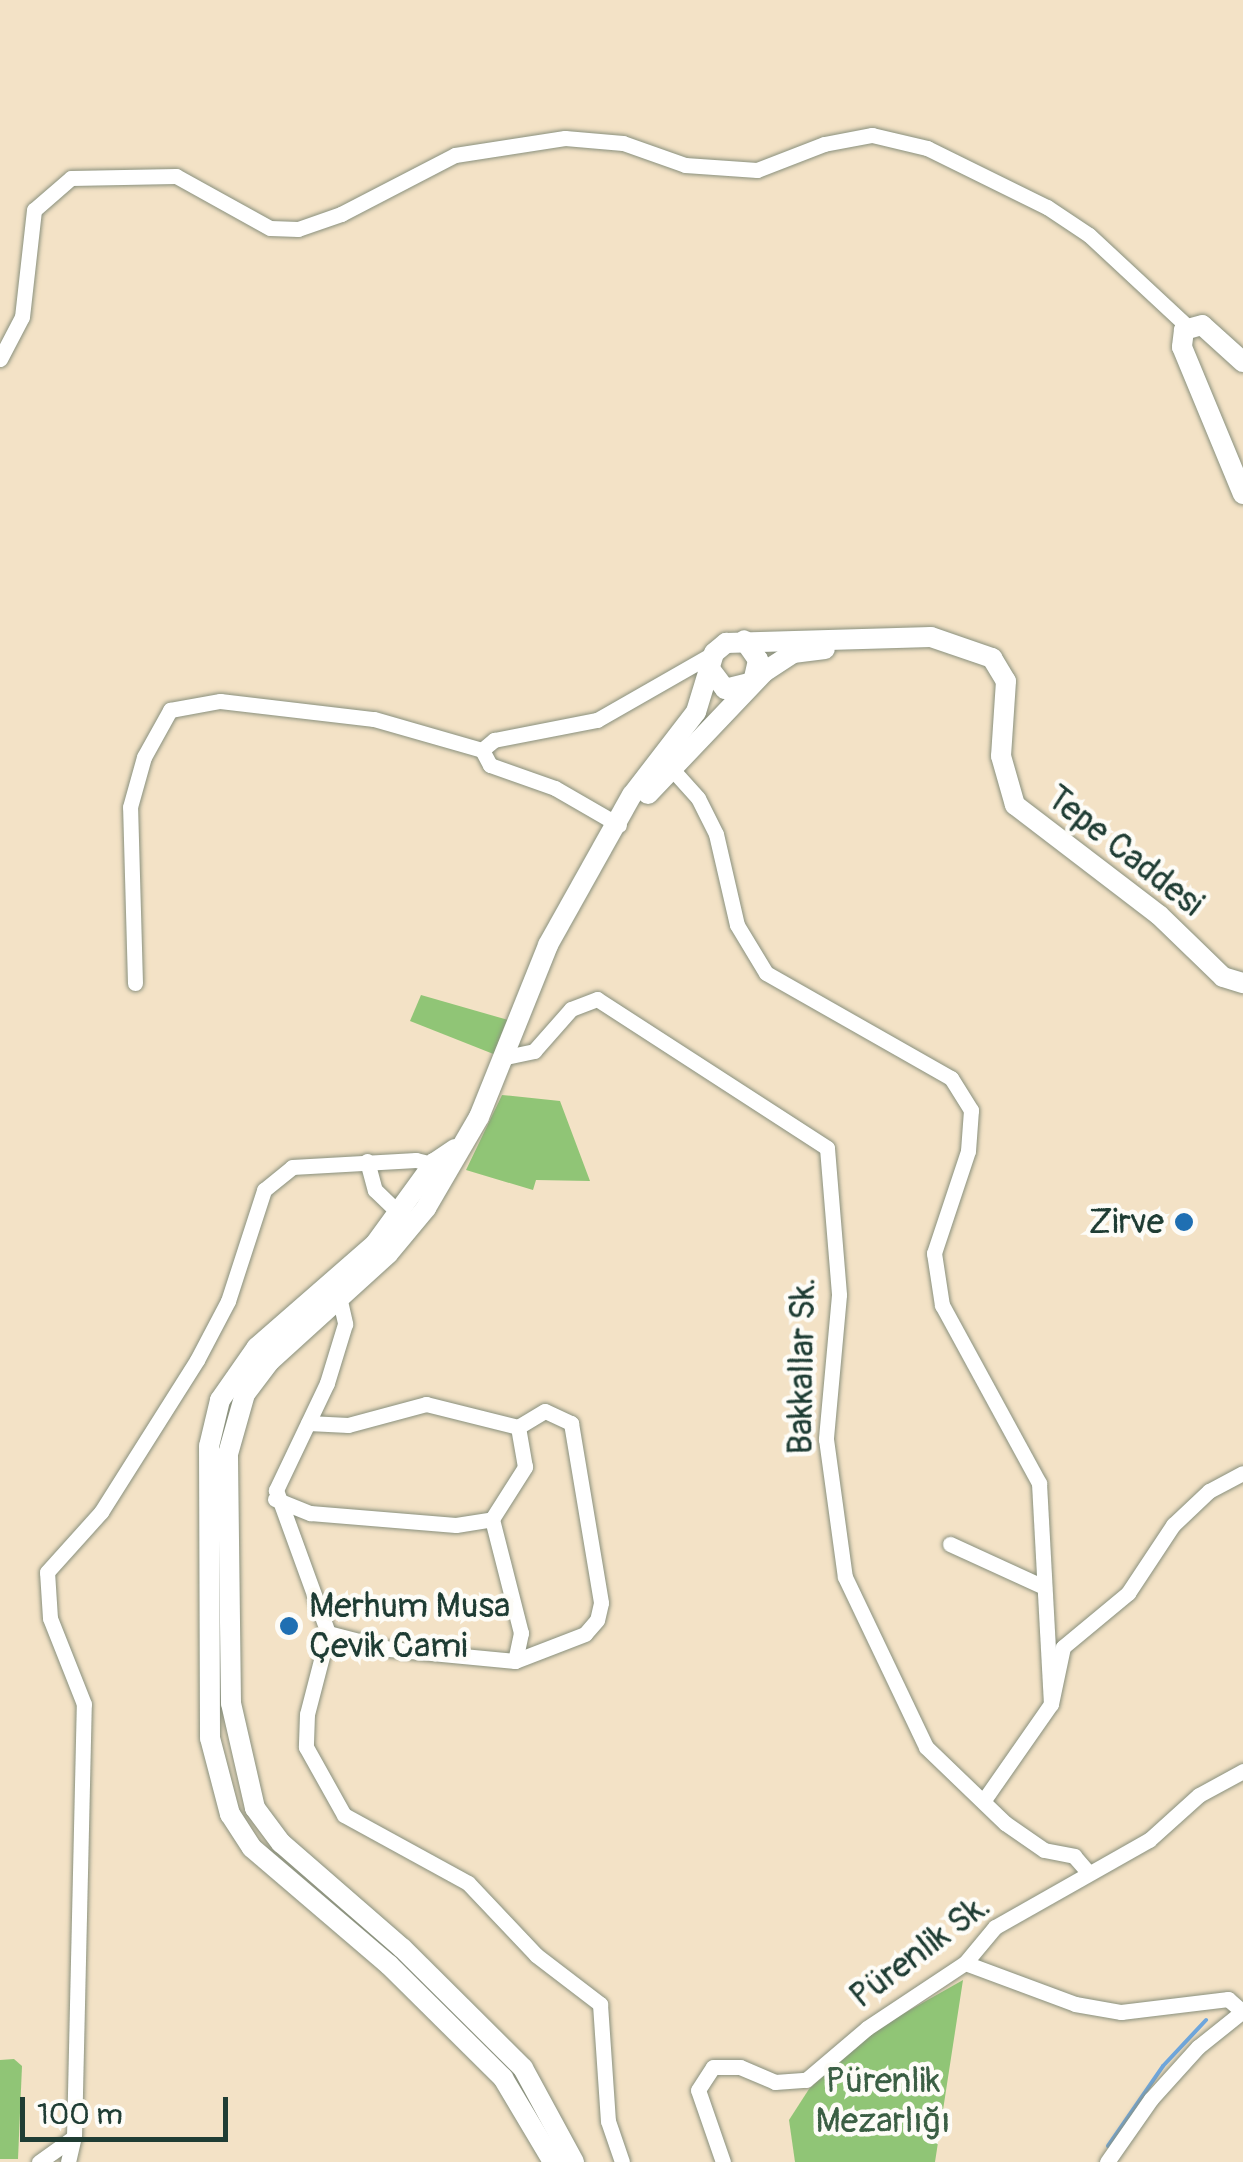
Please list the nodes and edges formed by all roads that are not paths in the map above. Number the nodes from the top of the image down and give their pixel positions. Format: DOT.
graph roads {
  1 [pos="1188,326"];
  2 [pos="0,359"];
  3 [pos="1243,362"];
  4 [pos="1243,494"];
  5 [pos="744,640"];
  6 [pos="967,647"];
  7 [pos="712,661"];
  8 [pos="753,682"];
  9 [pos="482,750"];
  10 [pos="671,768"];
  11 [pos="619,825"];
  12 [pos="135,982"];
  13 [pos="1243,982"];
  14 [pos="506,1057"];
  15 [pos="367,1161"];
  16 [pos="439,1166"];
  17 [pos="406,1218"];
  18 [pos="337,1287"];
  19 [pos="308,1423"];
  20 [pos="518,1426"];
  21 [pos="1243,1473"];
  22 [pos="276,1498"];
  23 [pos="492,1520"];
  24 [pos="950,1544"];
  25 [pos="1044,1587"];
  26 [pos="328,1633"];
  27 [pos="514,1661"];
  28 [pos="1051,1704"];
  29 [pos="1243,1771"];
  30 [pos="984,1800"];
  31 [pos="1087,1872"];
  32 [pos="966,1963"];
  33 [pos="1243,2011"];
  34 [pos="74,2137"];
  35 [pos="39,2162"];
  36 [pos="68,2162"];
  37 [pos="553,2162"];
  38 [pos="574,2162"];
  39 [pos="622,2162"];
  40 [pos="723,2162"];
  41 [pos="1107,2162"];
  1 -- 2 [label="street"];
  1 -- 3 [label="street"];
  1 -- 4 [label="street"];
  5 -- 6 [label="street, Tepe Caddesi"];
  5 -- 7 [label="street, Tepe Caddesi"];
  5 -- 8 [label="street"];
  6 -- 8 [label="street"];
  6 -- 13 [label="street, Tepe Caddesi"];
  7 -- 8 [label="street"];
  7 -- 9 [label="street"];
  7 -- 11 [label="street"];
  8 -- 10 [label="street"];
  9 -- 11 [label="street"];
  9 -- 12 [label="street"];
  10 -- 11 [label="street"];
  10 -- 25 [label="street"];
  11 -- 14 [label="street"];
  14 -- 16 [label="street"];
  14 -- 30 [label="street, Bakkallar Sk."];
  15 -- 16 [label="street"];
  15 -- 17 [label="street"];
  15 -- 34 [label="street"];
  16 -- 17 [label="street"];
  17 -- 18 [label="street"];
  18 -- 19 [label="street"];
  18 -- 37 [label="street"];
  18 -- 38 [label="street"];
  19 -- 20 [label="street"];
  19 -- 22 [label="street"];
  20 -- 23 [label="street"];
  20 -- 27 [label="street"];
  21 -- 28 [label="street"];
  22 -- 23 [label="street"];
  22 -- 26 [label="street"];
  23 -- 27 [label="street"];
  24 -- 25 [label="street"];
  25 -- 28 [label="street"];
  26 -- 27 [label="street"];
  26 -- 39 [label="street"];
  28 -- 30 [label="street"];
  29 -- 31 [label="street, Pürenlik Sk."];
  30 -- 31 [label="street, Bakkallar Sk."];
  31 -- 32 [label="street, Pürenlik Sk."];
  32 -- 33 [label="street"];
  32 -- 40 [label="street, Pürenlik Sk."];
  33 -- 41 [label="street"];
  34 -- 35 [label="street"];
  34 -- 36 [label="street"];
}
